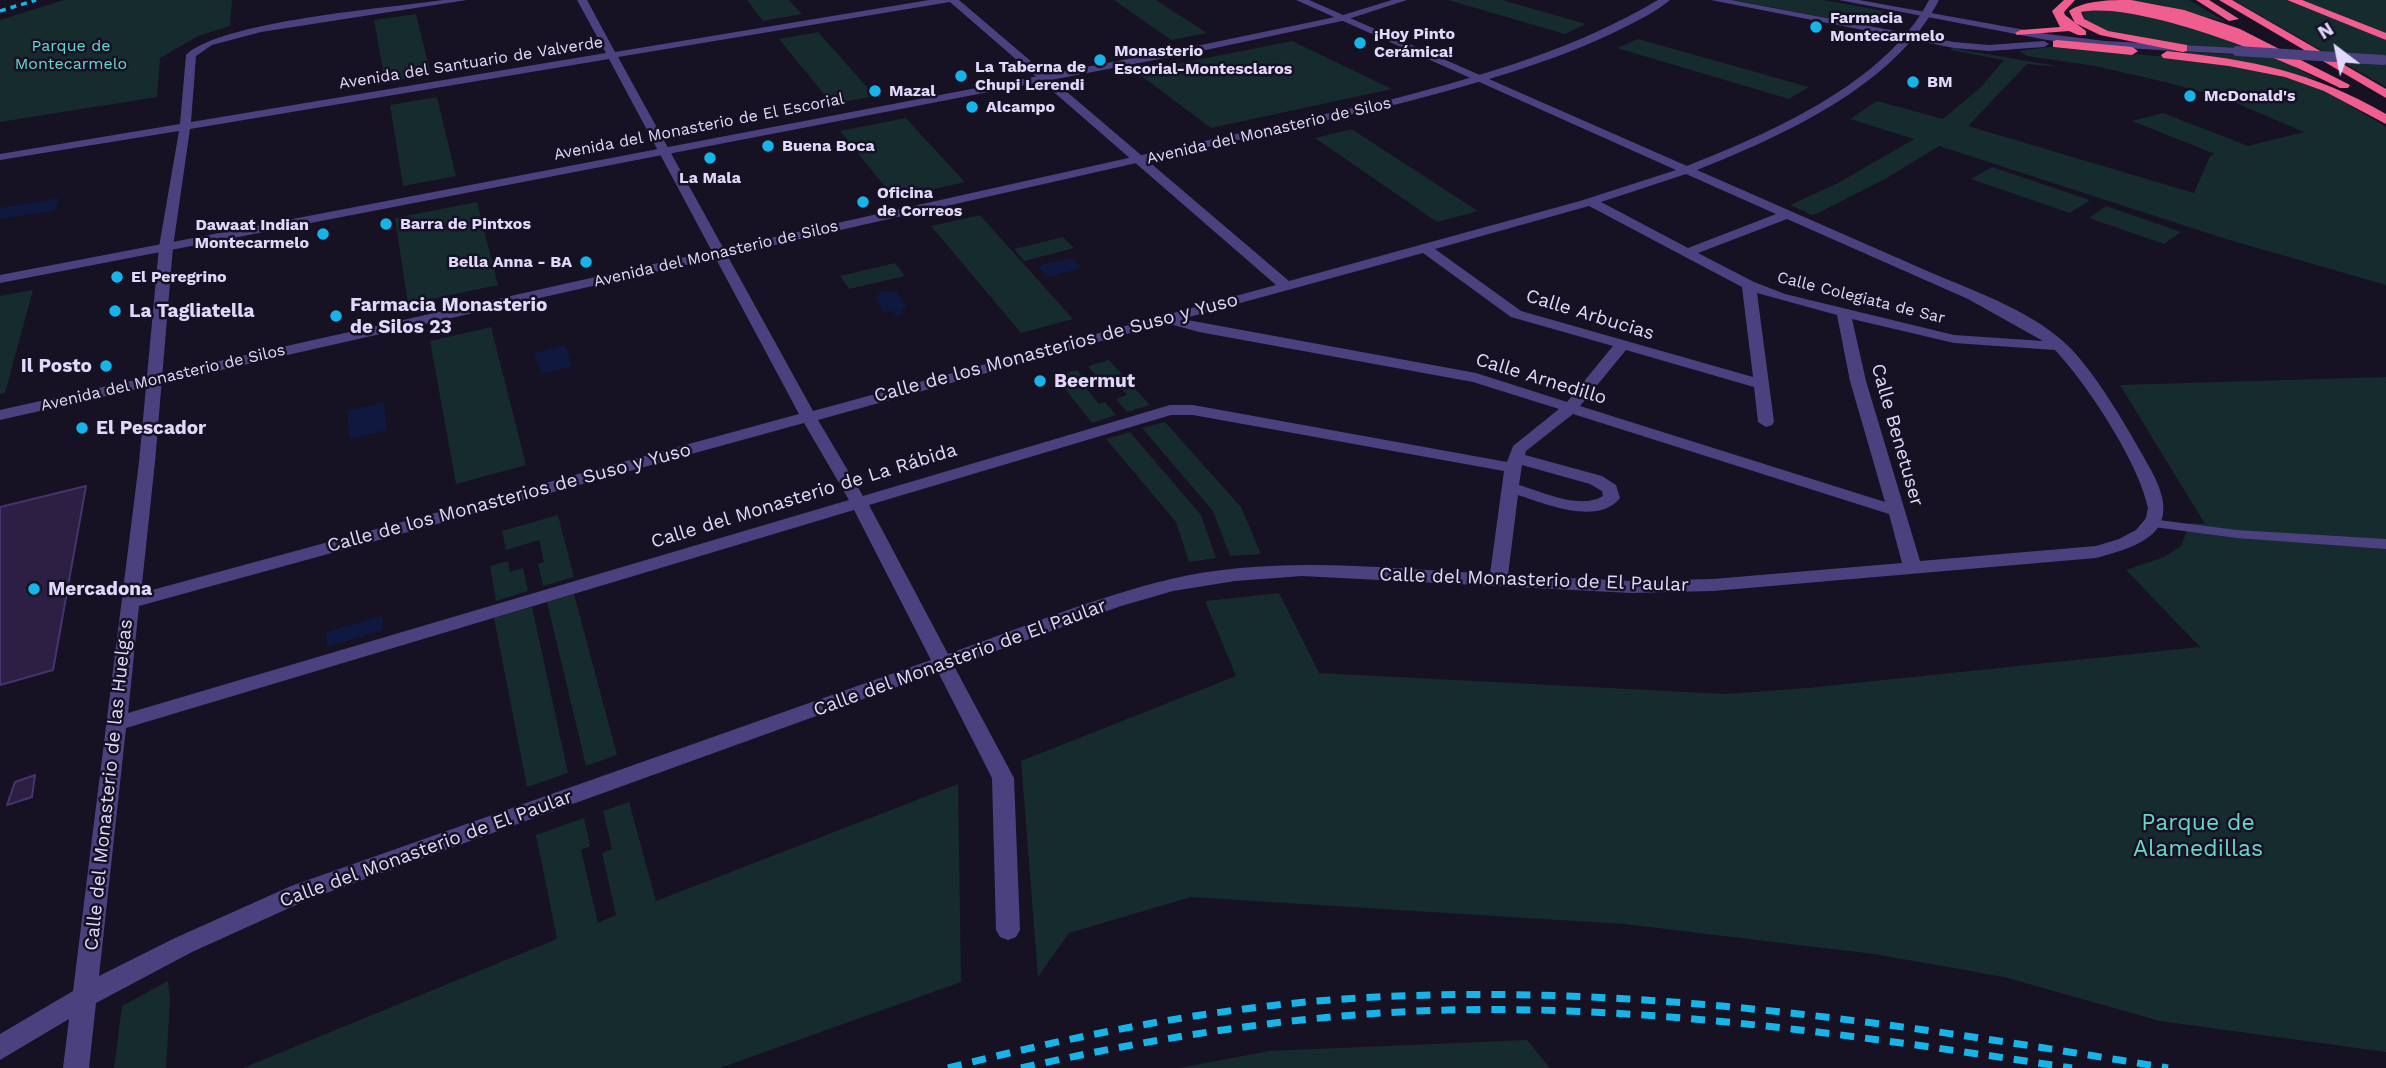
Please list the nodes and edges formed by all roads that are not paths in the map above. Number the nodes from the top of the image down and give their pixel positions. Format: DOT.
graph roads {
  1 [pos="462,0"];
  2 [pos="582,0"];
  3 [pos="946,0"];
  4 [pos="953,0"];
  5 [pos="1301,0"];
  6 [pos="1402,0"];
  7 [pos="1665,0"];
  8 [pos="1716,0"];
  9 [pos="1844,0"];
  10 [pos="1934,0"];
  11 [pos="2070,0"];
  12 [pos="2201,0"];
  13 [pos="2224,0"];
  14 [pos="2292,0"];
  15 [pos="1926,15"];
  16 [pos="1342,18"];
  17 [pos="2067,25"];
  18 [pos="2021,33"];
  19 [pos="1910,37"];
  20 [pos="2386,37"];
  21 [pos="2057,44"];
  22 [pos="2105,44"];
  23 [pos="2183,48"];
  24 [pos="612,55"];
  25 [pos="2385,60"];
  26 [pos="1044,78"];
  27 [pos="1480,79"];
  28 [pos="2344,85"];
  29 [pos="2386,94"];
  30 [pos="2386,110"];
  31 [pos="2386,120"];
  32 [pos="185,127"];
  33 [pos="666,151"];
  34 [pos="0,157"];
  35 [pos="1139,160"];
  36 [pos="1688,170"];
  37 [pos="1591,202"];
  38 [pos="1787,214"];
  39 [pos="166,247"];
  40 [pos="1425,248"];
  41 [pos="720,252"];
  42 [pos="1689,253"];
  43 [pos="0,279"];
  44 [pos="1285,285"];
  45 [pos="1749,285"];
  46 [pos="1844,313"];
  47 [pos="1166,319"];
  48 [pos="1622,345"];
  49 [pos="2060,346"];
  50 [pos="155,380"];
  51 [pos="1761,384"];
  52 [pos="1570,408"];
  53 [pos="0,415"];
  54 [pos="808,416"];
  55 [pos="1766,422"];
  56 [pos="1515,463"];
  57 [pos="1512,488"];
  58 [pos="858,501"];
  59 [pos="1896,511"];
  60 [pos="2151,523"];
  61 [pos="2386,544"];
  62 [pos="1913,568"];
  63 [pos="1498,581"];
  64 [pos="129,603"];
  65 [pos="944,663"];
  66 [pos="115,724"];
  67 [pos="1008,930"];
  68 [pos="86,994"];
  69 [pos="0,1048"];
  70 [pos="76,1068"];
  1 -- 32 [label="street, Calle del Monasterio de las Huelgas"];
  2 -- 24 [label="street"];
  3 -- 24 [label="street, Avenida del Santuario de Valverde"];
  4 -- 26 [label="street"];
  5 -- 16 [label="street"];
  6 -- 16 [label="street, Avenida del Monasterio de El Escorial"];
  7 -- 27 [label="street, Avenida del Monasterio de Silos"];
  8 -- 19 [label="street"];
  9 -- 15 [label="street"];
  10 -- 15 [label="street, Calle de los Monasterios de Suso y Yuso"];
  11 -- 17 [label="highway"];
  12 -- 28 [label="highway"];
  13 -- 29 [label="highway"];
  14 -- 20 [label="highway"];
  15 -- 18 [label="street"];
  15 -- 19 [label="street, Calle de los Monasterios de Suso y Yuso"];
  16 -- 26 [label="street, Avenida del Monasterio de El Escorial"];
  16 -- 27 [label="street"];
  17 -- 18 [label="highway"];
  17 -- 22 [label="highway"];
  18 -- 22 [label="street"];
  19 -- 21 [label="street"];
  19 -- 36 [label="street, Calle de los Monasterios de Suso y Yuso"];
  21 -- 22 [label="street"];
  21 -- 31 [label="highway"];
  22 -- 23 [label="street"];
  23 -- 25 [label="street, bridge"];
  23 -- 28 [label="highway"];
  24 -- 32 [label="street, Avenida del Santuario de Valverde"];
  24 -- 33 [label="street"];
  26 -- 33 [label="street, Avenida del Monasterio de El Escorial"];
  26 -- 35 [label="street"];
  27 -- 35 [label="street, Avenida del Monasterio de Silos"];
  27 -- 36 [label="street"];
  28 -- 30 [label="highway"];
  32 -- 34 [label="street, Avenida del Santuario de Valverde"];
  32 -- 39 [label="street, Calle del Monasterio de las Huelgas"];
  33 -- 39 [label="street, Avenida del Monasterio de El Escorial"];
  33 -- 41 [label="street"];
  35 -- 41 [label="street, Avenida del Monasterio de Silos"];
  35 -- 44 [label="street"];
  36 -- 37 [label="street, Calle de los Monasterios de Suso y Yuso"];
  36 -- 38 [label="street"];
  37 -- 40 [label="street, Calle de los Monasterios de Suso y Yuso"];
  37 -- 42 [label="street, Calle Colegiata de Sar"];
  38 -- 42 [label="street"];
  38 -- 49 [label="street"];
  39 -- 43 [label="street, Avenida del Monasterio de El Escorial"];
  39 -- 50 [label="street, Calle del Monasterio de las Huelgas"];
  40 -- 44 [label="street, Calle de los Monasterios de Suso y Yuso"];
  40 -- 48 [label="street, Calle Arbucias"];
  41 -- 50 [label="street, Avenida del Monasterio de Silos"];
  41 -- 54 [label="street"];
  42 -- 45 [label="street, Calle Colegiata de Sar"];
  44 -- 47 [label="street, Calle de los Monasterios de Suso y Yuso"];
  45 -- 46 [label="street, Calle Colegiata de Sar"];
  45 -- 51 [label="street"];
  46 -- 49 [label="street, Calle Colegiata de Sar"];
  46 -- 59 [label="street, Calle Benetuser"];
  47 -- 52 [label="street, Calle Arnedillo"];
  47 -- 54 [label="street, Calle de los Monasterios de Suso y Yuso"];
  48 -- 51 [label="street, Calle Arbucias"];
  48 -- 52 [label="street"];
  49 -- 60 [label="street"];
  50 -- 53 [label="street, Avenida del Monasterio de Silos"];
  50 -- 64 [label="street, Calle del Monasterio de las Huelgas"];
  51 -- 55 [label="street"];
  52 -- 56 [label="street"];
  52 -- 59 [label="street, Calle Arnedillo"];
  54 -- 58 [label="street"];
  54 -- 64 [label="street, Calle de los Monasterios de Suso y Yuso"];
  56 -- 57 [label="street"];
  56 -- 57 [label="street, Calle del Monasterio de La Rábida"];
  56 -- 58 [label="street, Calle del Monasterio de La Rábida"];
  57 -- 63 [label="street"];
  58 -- 65 [label="street"];
  58 -- 66 [label="street, Calle del Monasterio de La Rábida"];
  59 -- 62 [label="street, Calle Benetuser"];
  60 -- 61 [label="street"];
  60 -- 62 [label="street, Calle del Monasterio de El Paular"];
  62 -- 63 [label="street, Calle del Monasterio de El Paular"];
  63 -- 65 [label="street, Calle del Monasterio de El Paular"];
  64 -- 66 [label="street, Calle del Monasterio de las Huelgas"];
  65 -- 67 [label="street"];
  65 -- 68 [label="street, Calle del Monasterio de El Paular"];
  66 -- 68 [label="street, Calle del Monasterio de las Huelgas"];
  68 -- 69 [label="street, Calle del Monasterio de El Paular"];
  68 -- 70 [label="street, Calle del Monasterio de las Huelgas"];
}
